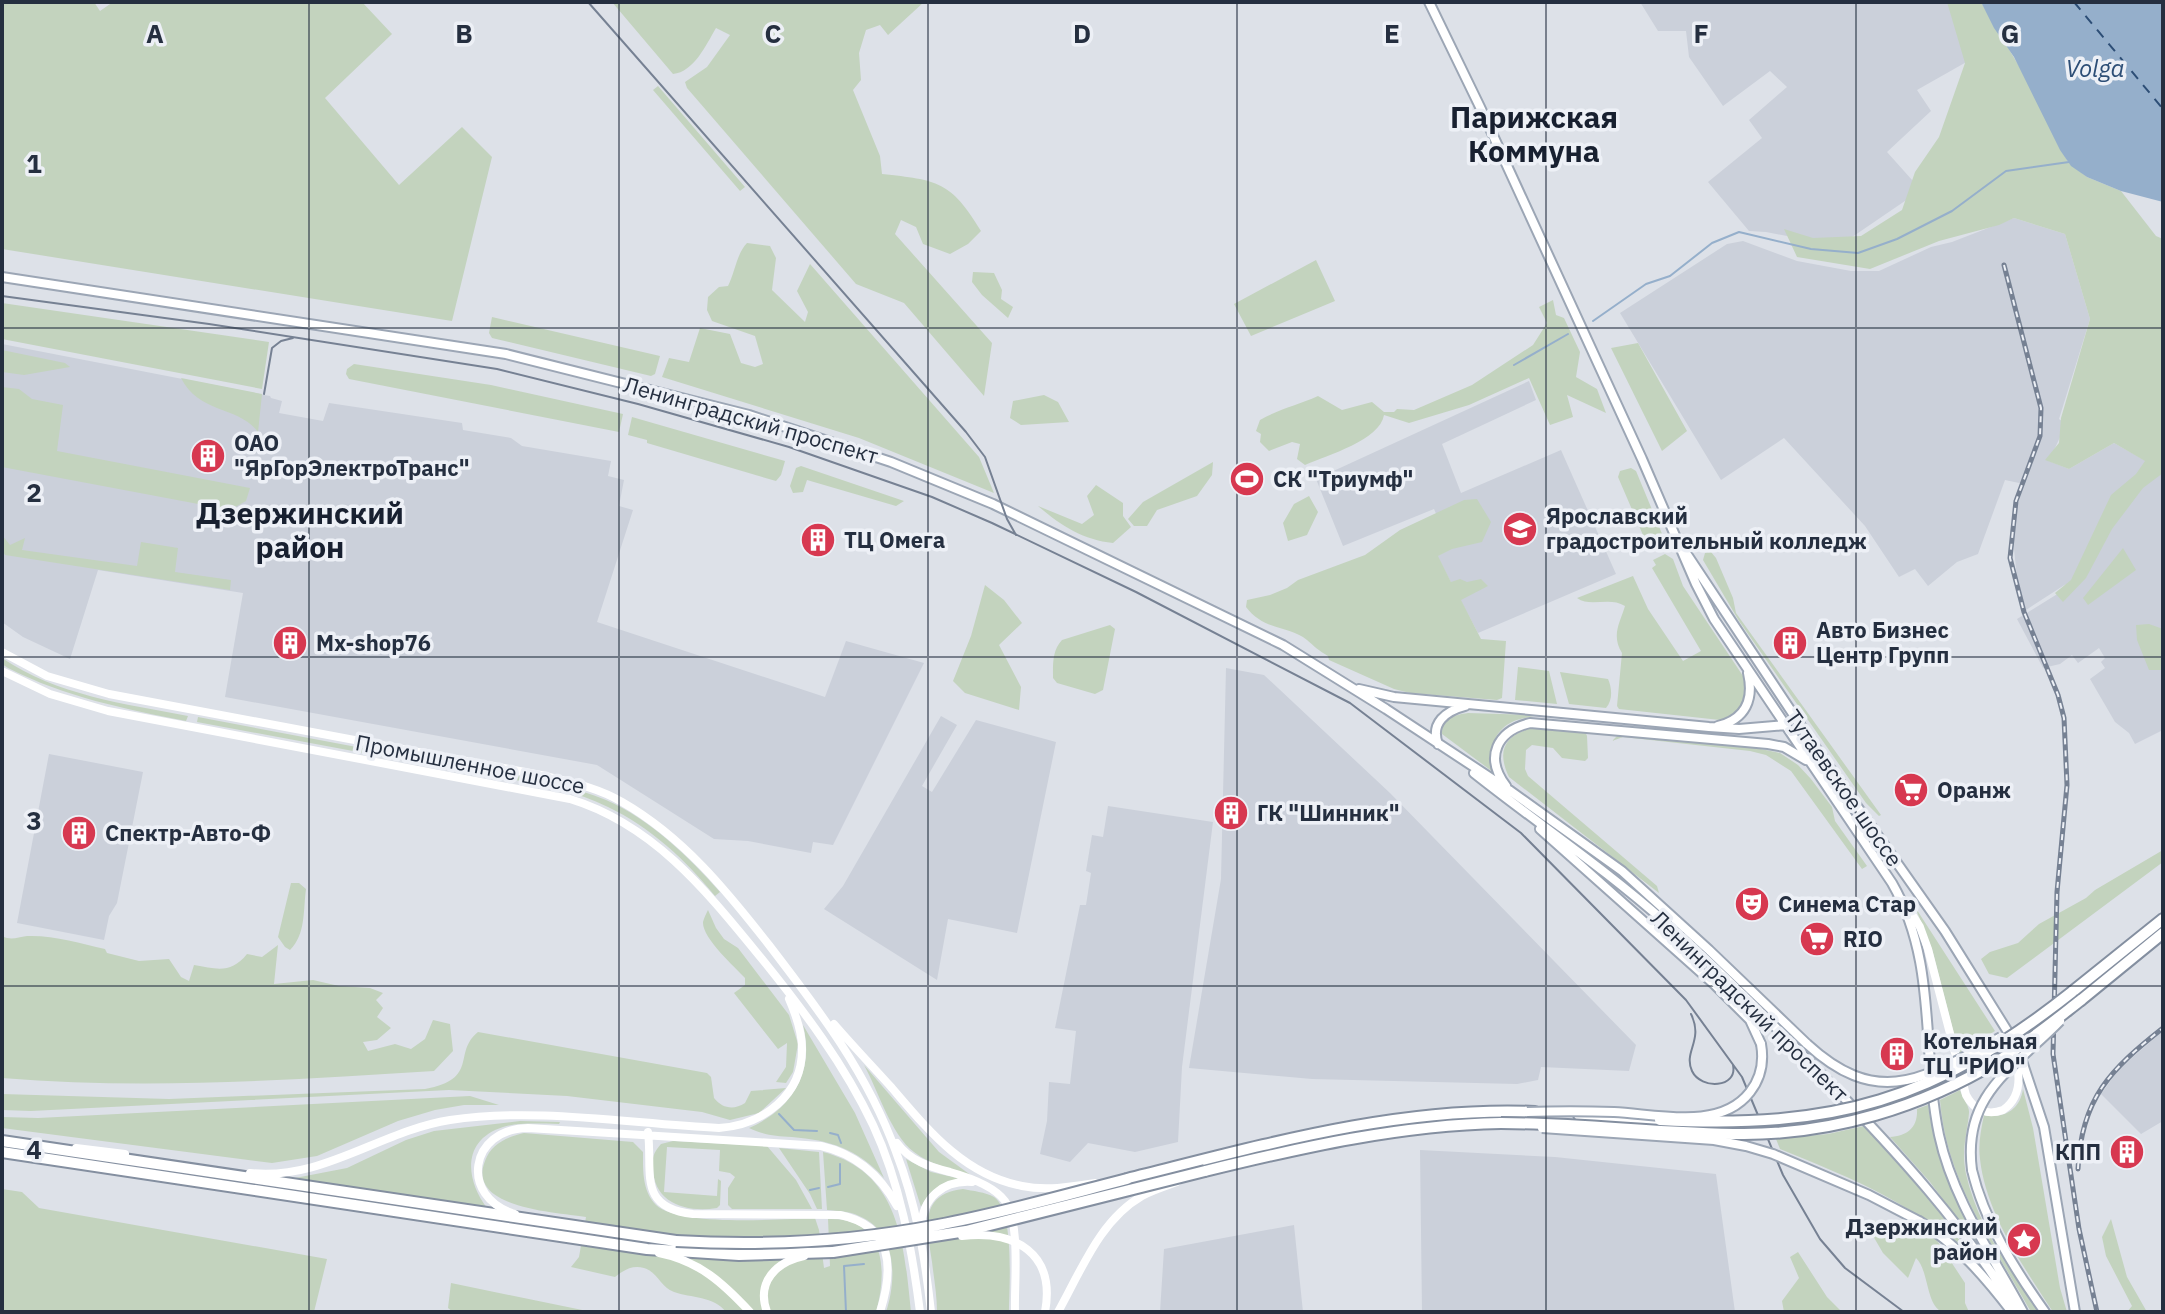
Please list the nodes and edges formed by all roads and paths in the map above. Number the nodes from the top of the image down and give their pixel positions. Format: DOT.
graph roads {
  1 [pos="1429,2"];
  2 [pos="2,277"];
  3 [pos="1688,559"];
  4 [pos="2,652"];
  5 [pos="1747,668"];
  6 [pos="2,671"];
  7 [pos="1350,686"];
  8 [pos="1473,704"];
  9 [pos="1543,710"];
  10 [pos="1606,716"];
  11 [pos="1542,722"];
  12 [pos="1785,725"];
  13 [pos="1604,727"];
  14 [pos="1709,727"];
  15 [pos="1811,741"];
  16 [pos="1439,745"];
  17 [pos="1810,762"];
  18 [pos="1509,790"];
  19 [pos="1516,807"];
  20 [pos="1894,886"];
  21 [pos="2163,919"];
  22 [pos="2163,933"];
  23 [pos="784,987"];
  24 [pos="2081,1000"];
  25 [pos="816,1005"];
  26 [pos="2044,1014"];
  27 [pos="2009,1032"];
  28 [pos="1527,1112"];
  29 [pos="632,1122"];
  30 [pos="884,1122"];
  31 [pos="1501,1123"];
  32 [pos="666,1125"];
  33 [pos="631,1136"];
  34 [pos="649,1137"];
  35 [pos="667,1138"];
  36 [pos="4,1145"];
  37 [pos="649,1153"];
  38 [pos="1205,1171"];
  39 [pos="1127,1179"];
  40 [pos="980,1184"];
  41 [pos="906,1227"];
  42 [pos="570,1232"];
  43 [pos="920,1242"];
  44 [pos="619,1245"];
  45 [pos="833,1252"];
  46 [pos="750,1312"];
  47 [pos="767,1312"];
  48 [pos="880,1312"];
  49 [pos="920,1312"];
  50 [pos="931,1312"];
  51 [pos="1015,1312"];
  52 [pos="1045,1312"];
  53 [pos="1058,1312"];
  54 [pos="2017,1312"];
  55 [pos="2045,1312"];
  56 [pos="2075,1312"];
  1 -- 3 [label="main road, Тутаевское шоссе"];
  2 -- 7 [label="main road, Ленинградский проспект"];
  3 -- 5 [label="main road, Тутаевское шоссе"];
  3 -- 15 [label="main road, Тутаевское шоссе"];
  4 -- 25 [label="main road, Промышленное шоссе"];
  5 -- 12 [label="main road, Тутаевское шоссе"];
  5 -- 14 [label="main road"];
  6 -- 23 [label="main road, Промышленное шоссе"];
  7 -- 8 [label="main road"];
  7 -- 16 [label="main road, Ленинградский проспект"];
  8 -- 9 [label="main road"];
  8 -- 16 [label="main road"];
  9 -- 10 [label="main road"];
  9 -- 11 [label="main road"];
  10 -- 13 [label="main road"];
  10 -- 14 [label="main road"];
  11 -- 13 [label="main road"];
  11 -- 18 [label="main road"];
  12 -- 14 [label="main road"];
  12 -- 15 [label="main road"];
  12 -- 17 [label="main road, Тутаевское шоссе"];
  13 -- 17 [label="main road"];
  15 -- 27 [label="main road, Тутаевское шоссе"];
  16 -- 18 [label="main road, Ленинградский проспект"];
  16 -- 19 [label="main road, Ленинградский проспект"];
  17 -- 20 [label="main road, Тутаевское шоссе"];
  18 -- 26 [label="main road, Ленинградский проспект, bridge"];
  19 -- 28 [label="main road, bridge"];
  19 -- 54 [label="main road, Ленинградский проспект"];
  20 -- 27 [label="main road"];
  20 -- 54 [label="main road, Тутаевское шоссе"];
  21 -- 26 [label="highway, bridge"];
  22 -- 24 [label="highway"];
  23 -- 32 [label="main road"];
  23 -- 41 [label="main road, Промышленное шоссе"];
  24 -- 31 [label="highway, bridge"];
  24 -- 55 [label="main road, bridge"];
  25 -- 30 [label="main road, Промышленное шоссе"];
  25 -- 39 [label="main road, bridge"];
  26 -- 28 [label="highway, bridge"];
  27 -- 56 [label="main road, Тутаевское шоссе"];
  28 -- 39 [label="highway"];
  29 -- 32 [label="main road"];
  29 -- 34 [label="main road"];
  29 -- 36 [label="main road"];
  30 -- 40 [label="main road"];
  30 -- 43 [label="main road, Промышленное шоссе"];
  31 -- 38 [label="highway"];
  31 -- 54 [label="main road, bridge"];
  32 -- 34 [label="main road"];
  33 -- 34 [label="main road"];
  33 -- 37 [label="main road"];
  33 -- 42 [label="main road"];
  34 -- 35 [label="main road"];
  34 -- 37 [label="main road"];
  35 -- 37 [label="main road"];
  35 -- 41 [label="main road"];
  36 -- 42 [label="highway"];
  37 -- 48 [label="main road"];
  38 -- 43 [label="highway, bridge"];
  38 -- 53 [label="main road, bridge"];
  39 -- 42 [label="highway, bridge"];
  40 -- 43 [label="main road"];
  40 -- 51 [label="main road"];
  41 -- 49 [label="main road, Промышленное шоссе"];
  42 -- 44 [label="highway"];
  43 -- 45 [label="highway, bridge"];
  43 -- 50 [label="main road, Промышленное шоссе"];
  43 -- 52 [label="main road, bridge"];
  44 -- 45 [label="highway"];
  44 -- 46 [label="main road"];
  45 -- 47 [label="main road"];
}
